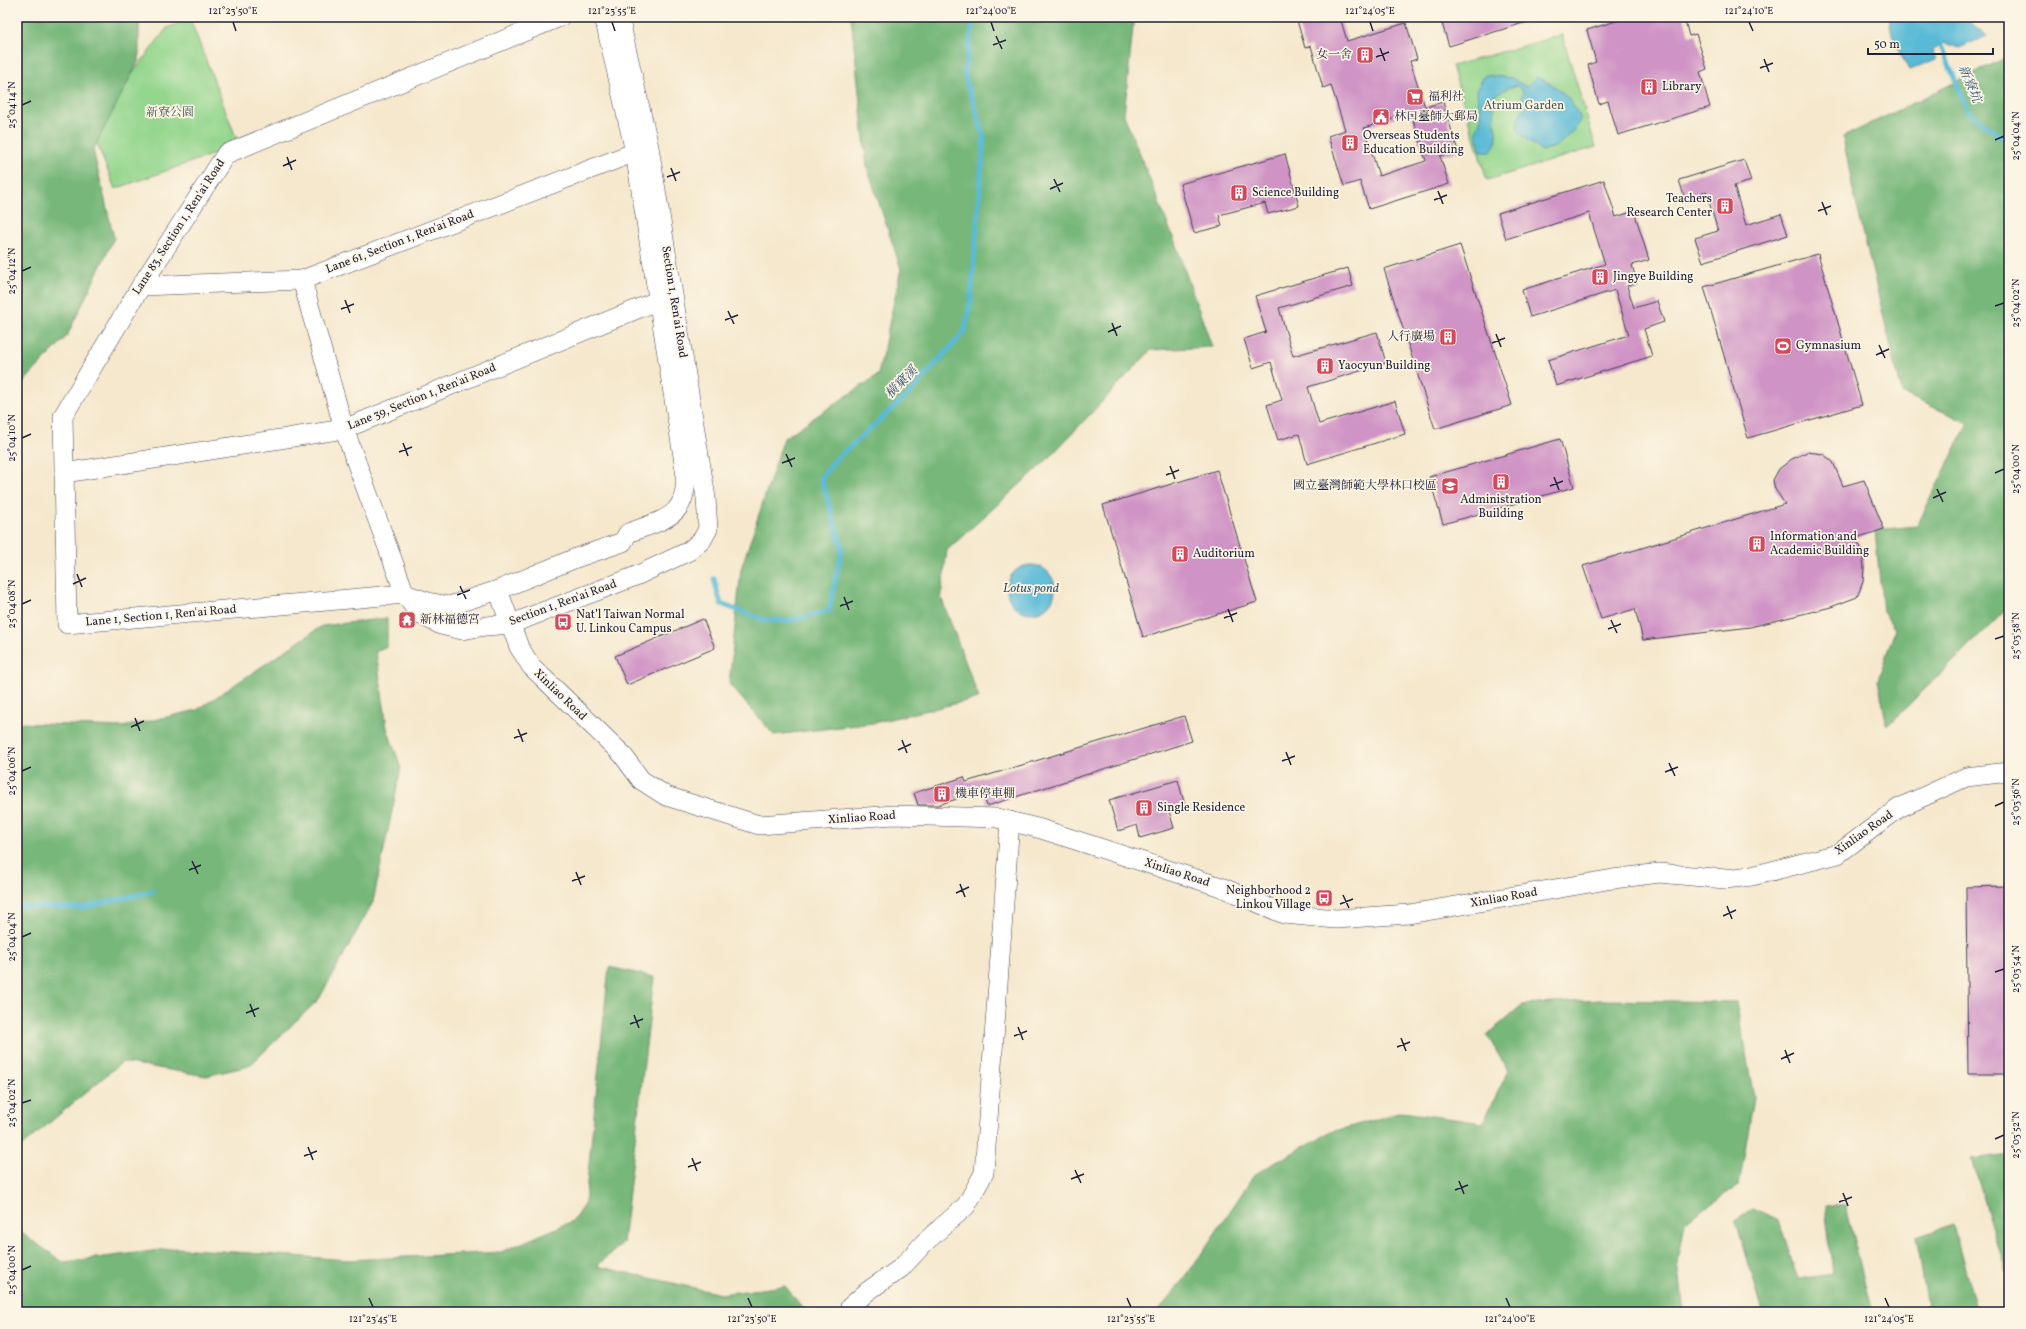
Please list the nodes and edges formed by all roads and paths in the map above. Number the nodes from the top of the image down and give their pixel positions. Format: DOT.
graph roads {
  1 [pos="560,17"];
  2 [pos="604,17"];
  3 [pos="619,17"];
  4 [pos="642,149"];
  5 [pos="302,280"];
  6 [pos="141,286"];
  7 [pos="666,297"];
  8 [pos="344,429"];
  9 [pos="64,473"];
  10 [pos="498,590"];
  11 [pos="405,594"];
  12 [pos="511,624"];
  13 [pos="2009,772"];
  14 [pos="1010,821"];
  15 [pos="850,1312"];
  1 -- 6 [label="street, Lane 83, Section 1, Ren'ai Road"];
  2 -- 4 [label="street, Section 1, Ren'ai Road"];
  3 -- 4 [label="street, Section 1, Ren'ai Road"];
  4 -- 5 [label="street, Lane 61, Section 1, Ren'ai Road"];
  4 -- 7 [label="street, Section 1, Ren'ai Road"];
  5 -- 6 [label="street, Lane 61, Section 1, Ren'ai Road"];
  5 -- 8 [label="street"];
  6 -- 9 [label="street, Lane 83, Section 1, Ren'ai Road"];
  7 -- 8 [label="street, Lane 39, Section 1, Ren'ai Road"];
  7 -- 10 [label="street, Section 1, Ren'ai Road"];
  7 -- 12 [label="street, Section 1, Ren'ai Road"];
  8 -- 9 [label="street, Lane 39, Section 1, Ren'ai Road"];
  8 -- 11 [label="street"];
  9 -- 11 [label="street, Lane 1, Section 1, Ren'ai Road"];
  10 -- 11 [label="street, Section 1, Ren'ai Road"];
  10 -- 12 [label="street, Xinliao Road"];
  11 -- 12 [label="street, Section 1, Ren'ai Road"];
  12 -- 14 [label="street, Xinliao Road"];
  13 -- 14 [label="street, Xinliao Road"];
  14 -- 15 [label="street"];
}
